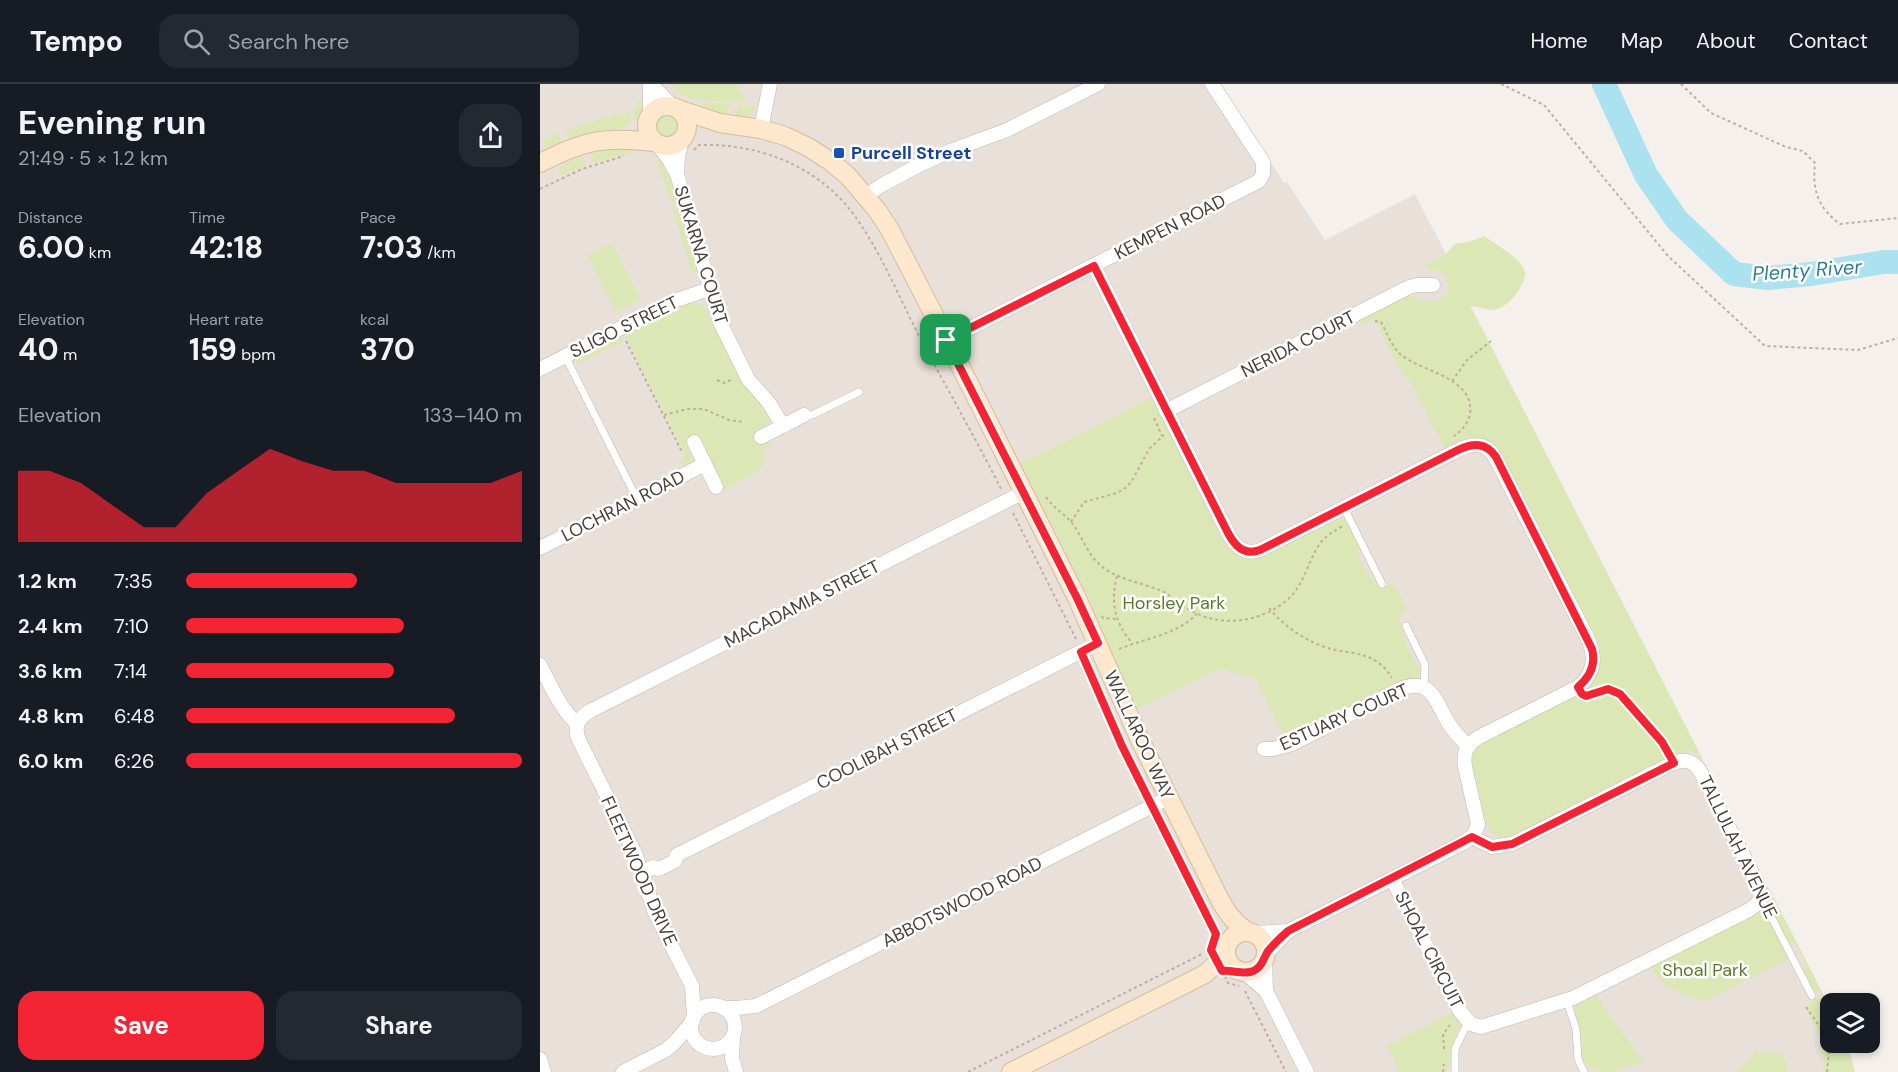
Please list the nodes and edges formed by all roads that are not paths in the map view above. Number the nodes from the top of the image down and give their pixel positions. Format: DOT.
graph roads {
  1 [pos="651,84"];
  2 [pos="770,84"];
  3 [pos="1098,84"];
  4 [pos="1212,84"];
  5 [pos="676,108"];
  6 [pos="650,116"];
  7 [pos="720,123"];
  8 [pos="761,129"];
  9 [pos="611,140"];
  10 [pos="656,143"];
  11 [pos="686,143"];
  12 [pos="540,163"];
  13 [pos="677,174"];
  14 [pos="867,195"];
  15 [pos="1094,266"];
  16 [pos="1433,285"];
  17 [pos="709,289"];
  18 [pos="946,340"];
  19 [pos="565,356"];
  20 [pos="540,369"];
  21 [pos="859,392"];
  22 [pos="1166,411"];
  23 [pos="804,415"];
  24 [pos="783,426"];
  25 [pos="760,437"];
  26 [pos="694,442"];
  27 [pos="705,464"];
  28 [pos="716,487"];
  29 [pos="1024,492"];
  30 [pos="637,499"];
  31 [pos="1344,508"];
  32 [pos="540,548"];
  33 [pos="1382,584"];
  34 [pos="1406,626"];
  35 [pos="1098,643"];
  36 [pos="540,665"];
  37 [pos="1424,687"];
  38 [pos="579,720"];
  39 [pos="1468,746"];
  40 [pos="1264,748"];
  41 [pos="1168,798"];
  42 [pos="1475,833"];
  43 [pos="647,870"];
  44 [pos="1392,879"];
  45 [pos="1759,900"];
  46 [pos="1226,912"];
  47 [pos="1288,931"];
  48 [pos="1251,933"];
  49 [pos="1265,957"];
  50 [pos="1224,962"];
  51 [pos="692,986"];
  52 [pos="1266,991"];
  53 [pos="1812,996"];
  54 [pos="1567,1000"];
  55 [pos="756,1006"];
  56 [pos="719,1007"];
  57 [pos="693,1019"];
  58 [pos="1468,1022"];
  59 [pos="733,1035"];
  60 [pos="706,1048"];
  61 [pos="666,1050"];
  62 [pos="540,1059"];
  63 [pos="735,1071"];
  64 [pos="544,1072"];
  65 [pos="623,1072"];
  66 [pos="1011,1072"];
  67 [pos="1307,1072"];
  68 [pos="1455,1072"];
  69 [pos="1584,1072"];
  1 -- 5 [label="street"];
  1 -- 6 [label="street"];
  2 -- 8 [label="street"];
  3 -- 14 [label="street"];
  4 -- 15 [label="street, KEMPEN ROAD"];
  5 -- 6 [label="street"];
  5 -- 7 [label="street, WALLAROO WAY"];
  5 -- 11 [label="street"];
  6 -- 9 [label="street"];
  6 -- 10 [label="street"];
  7 -- 8 [label="street, WALLAROO WAY"];
  7 -- 11 [label="street, WALLAROO WAY"];
  8 -- 14 [label="street, WALLAROO WAY"];
  9 -- 10 [label="street"];
  9 -- 12 [label="street"];
  10 -- 11 [label="street"];
  10 -- 13 [label="street, SUKARNA COURT"];
  11 -- 13 [label="street, SUKARNA COURT"];
  13 -- 17 [label="street, SUKARNA COURT"];
  14 -- 18 [label="street, WALLAROO WAY"];
  15 -- 18 [label="street, KEMPEN ROAD"];
  15 -- 22 [label="street"];
  16 -- 22 [label="street, NERIDA COURT"];
  17 -- 19 [label="street, SLIGO STREET"];
  17 -- 24 [label="street, SUKARNA COURT"];
  18 -- 29 [label="street, WALLAROO WAY"];
  19 -- 20 [label="street, SLIGO STREET"];
  19 -- 30 [label="lane"];
  21 -- 23 [label="lane"];
  22 -- 31 [label="street"];
  23 -- 24 [label="street"];
  24 -- 25 [label="street"];
  26 -- 27 [label="street, LOCHRAN ROAD"];
  27 -- 28 [label="street, LOCHRAN ROAD"];
  27 -- 30 [label="street, LOCHRAN ROAD"];
  29 -- 35 [label="street, WALLAROO WAY"];
  29 -- 38 [label="street, MACADAMIA STREET"];
  30 -- 32 [label="street, LOCHRAN ROAD"];
  31 -- 33 [label="lane"];
  31 -- 39 [label="street"];
  34 -- 37 [label="lane"];
  35 -- 41 [label="street, WALLAROO WAY"];
  35 -- 43 [label="street, COOLIBAH STREET"];
  36 -- 38 [label="street, FLEETWOOD DRIVE"];
  37 -- 39 [label="street"];
  37 -- 40 [label="street, ESTUARY COURT"];
  38 -- 43 [label="street, FLEETWOOD DRIVE"];
  39 -- 42 [label="street"];
  41 -- 46 [label="street, WALLAROO WAY"];
  41 -- 55 [label="street, ABBOTSWOOD ROAD"];
  42 -- 44 [label="street"];
  42 -- 45 [label="street, TALLULAH AVENUE"];
  43 -- 51 [label="street, FLEETWOOD DRIVE"];
  44 -- 47 [label="street"];
  44 -- 58 [label="street, SHOAL CIRCUIT"];
  45 -- 53 [label="lane, TALLULAH AVENUE"];
  45 -- 54 [label="street, SHOAL CIRCUIT"];
  46 -- 48 [label="street, WALLAROO WAY"];
  46 -- 50 [label="street, WALLAROO WAY"];
  47 -- 48 [label="street"];
  47 -- 49 [label="street"];
  48 -- 49 [label="street, WALLAROO WAY"];
  48 -- 50 [label="street"];
  49 -- 50 [label="street"];
  49 -- 52 [label="street"];
  50 -- 52 [label="street"];
  50 -- 66 [label="street"];
  51 -- 56 [label="street, FLEETWOOD DRIVE"];
  51 -- 57 [label="street, FLEETWOOD DRIVE"];
  52 -- 67 [label="street"];
  54 -- 58 [label="street, SHOAL CIRCUIT"];
  54 -- 69 [label="lane"];
  55 -- 56 [label="street, ABBOTSWOOD ROAD"];
  55 -- 59 [label="street, ABBOTSWOOD ROAD"];
  56 -- 57 [label="street"];
  56 -- 59 [label="street"];
  57 -- 60 [label="street"];
  57 -- 61 [label="street"];
  58 -- 68 [label="lane"];
  59 -- 60 [label="street"];
  59 -- 63 [label="street"];
  60 -- 61 [label="street"];
  60 -- 63 [label="street"];
  61 -- 65 [label="street"];
  62 -- 64 [label="street"];
}
